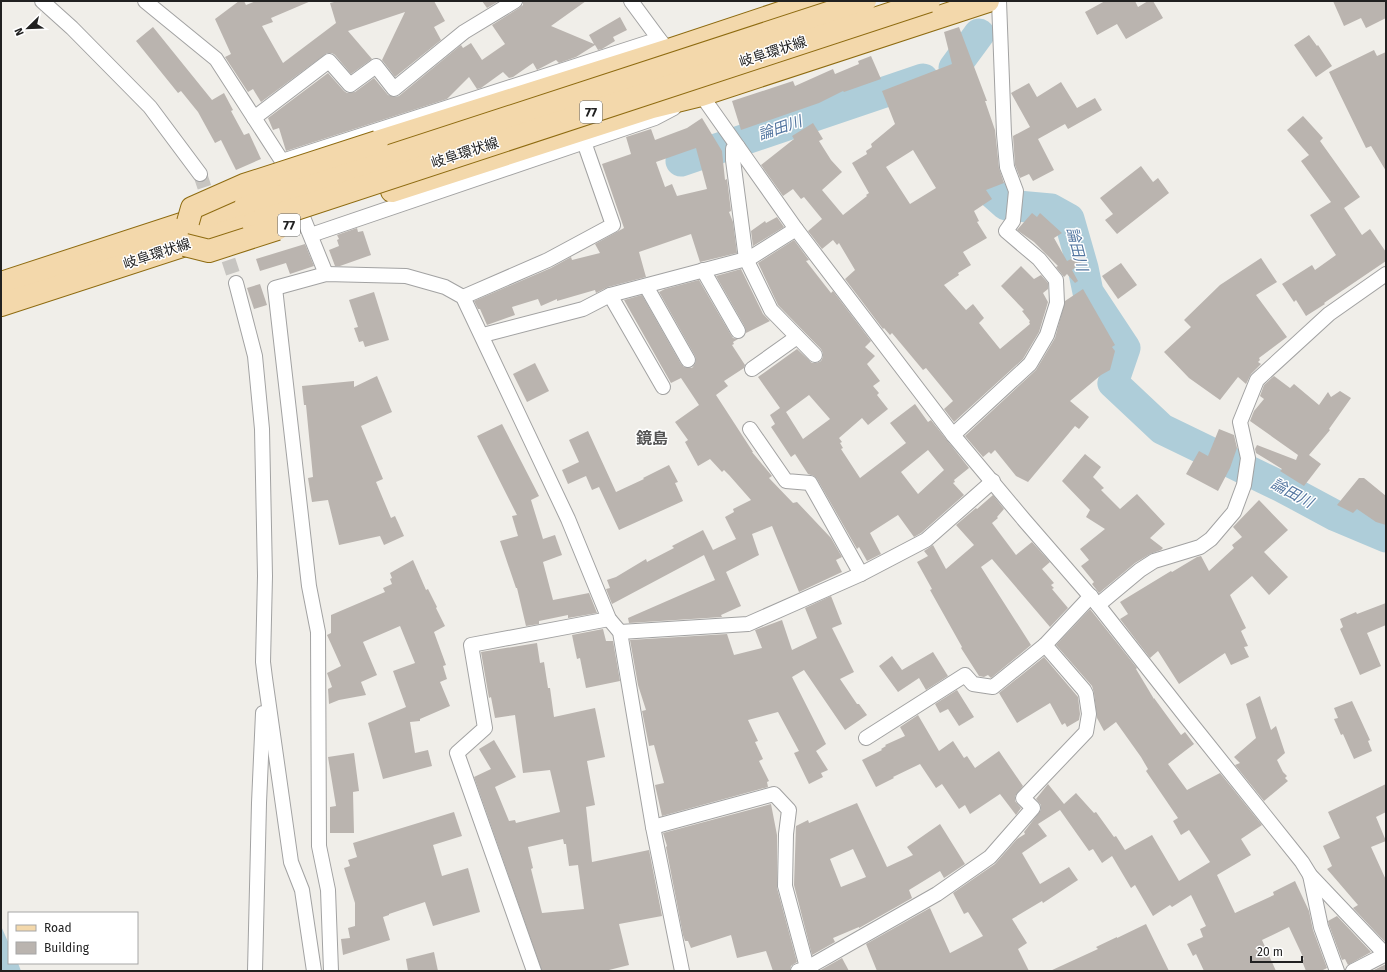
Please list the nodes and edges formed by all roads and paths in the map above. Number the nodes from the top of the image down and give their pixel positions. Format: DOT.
graph roads {
  1 [pos="42,1"];
  2 [pos="145,1"];
  3 [pos="515,1"];
  4 [pos="631,1"];
  5 [pos="816,1"];
  6 [pos="865,1"];
  7 [pos="929,1"];
  8 [pos="988,1"];
  9 [pos="999,1"];
  10 [pos="664,45"];
  11 [pos="701,95"];
  12 [pos="254,118"];
  13 [pos="584,142"];
  14 [pos="738,147"];
  15 [pos="282,161"];
  16 [pos="200,174"];
  17 [pos="250,213"];
  18 [pos="188,222"];
  19 [pos="796,229"];
  20 [pos="311,235"];
  21 [pos="185,245"];
  22 [pos="139,250"];
  23 [pos="746,259"];
  24 [pos="703,270"];
  25 [pos="326,274"];
  26 [pos="1386,274"];
  27 [pos="1,283"];
  28 [pos="236,283"];
  29 [pos="646,286"];
  30 [pos="610,295"];
  31 [pos="463,296"];
  32 [pos="1,305"];
  33 [pos="738,331"];
  34 [pos="483,335"];
  35 [pos="797,337"];
  36 [pos="815,355"];
  37 [pos="688,360"];
  38 [pos="752,369"];
  39 [pos="662,387"];
  40 [pos="750,429"];
  41 [pos="954,435"];
  42 [pos="993,481"];
  43 [pos="861,574"];
  44 [pos="1095,601"];
  45 [pos="609,619"];
  46 [pos="620,632"];
  47 [pos="1045,645"];
  48 [pos="265,678"];
  49 [pos="866,738"];
  50 [pos="654,828"];
  51 [pos="1310,875"];
  52 [pos="1386,954"];
  53 [pos="804,970"];
  54 [pos="255,971"];
  55 [pos="314,971"];
  56 [pos="331,971"];
  57 [pos="534,971"];
  58 [pos="682,971"];
  59 [pos="1336,971"];
  60 [pos="1353,971"];
  1 -- 16 [label="street"];
  2 -- 12 [label="street"];
  3 -- 12 [label="street"];
  4 -- 10 [label="street"];
  5 -- 10 [label="main road"];
  6 -- 17 [label="main road, 岐阜環状線 / 77, bridge"];
  7 -- 17 [label="main road, 岐阜環状線 / 77, bridge"];
  8 -- 11 [label="main road, 77"];
  9 -- 41 [label="street"];
  10 -- 11 [label="street"];
  10 -- 15 [label="street"];
  10 -- 18 [label="main road, bridge"];
  11 -- 13 [label="street"];
  11 -- 14 [label="street"];
  11 -- 21 [label="main road, 77, bridge"];
  12 -- 15 [label="street"];
  13 -- 20 [label="street"];
  13 -- 31 [label="street"];
  14 -- 19 [label="street"];
  14 -- 23 [label="street"];
  15 -- 20 [label="street"];
  17 -- 18 [label="main road, 岐阜環状線 / 77"];
  17 -- 21 [label="main road, 岐阜環状線 / 77"];
  18 -- 22 [label="main road, 岐阜環状線 / 77"];
  19 -- 23 [label="street"];
  19 -- 41 [label="street"];
  20 -- 25 [label="street"];
  21 -- 22 [label="main road, 岐阜環状線 / 77"];
  22 -- 27 [label="main road, 岐阜環状線 / 77"];
  22 -- 32 [label="main road, 岐阜環状線 / 77"];
  23 -- 24 [label="street"];
  23 -- 35 [label="street"];
  24 -- 29 [label="street"];
  24 -- 33 [label="street"];
  25 -- 31 [label="street"];
  25 -- 56 [label="street"];
  26 -- 44 [label="street"];
  28 -- 48 [label="street"];
  29 -- 30 [label="street"];
  29 -- 37 [label="street"];
  30 -- 34 [label="street"];
  30 -- 39 [label="street"];
  31 -- 34 [label="street"];
  34 -- 45 [label="street"];
  35 -- 36 [label="street"];
  35 -- 38 [label="street"];
  40 -- 43 [label="street"];
  41 -- 42 [label="street"];
  42 -- 43 [label="street"];
  42 -- 44 [label="street"];
  43 -- 46 [label="street"];
  44 -- 47 [label="street"];
  44 -- 51 [label="street"];
  45 -- 46 [label="street"];
  45 -- 57 [label="street"];
  46 -- 50 [label="street"];
  47 -- 49 [label="street"];
  47 -- 53 [label="street"];
  48 -- 54 [label="street"];
  48 -- 55 [label="street"];
  50 -- 53 [label="street"];
  50 -- 58 [label="street"];
  51 -- 52 [label="street"];
  51 -- 59 [label="street"];
  52 -- 60 [label="street"];
}
